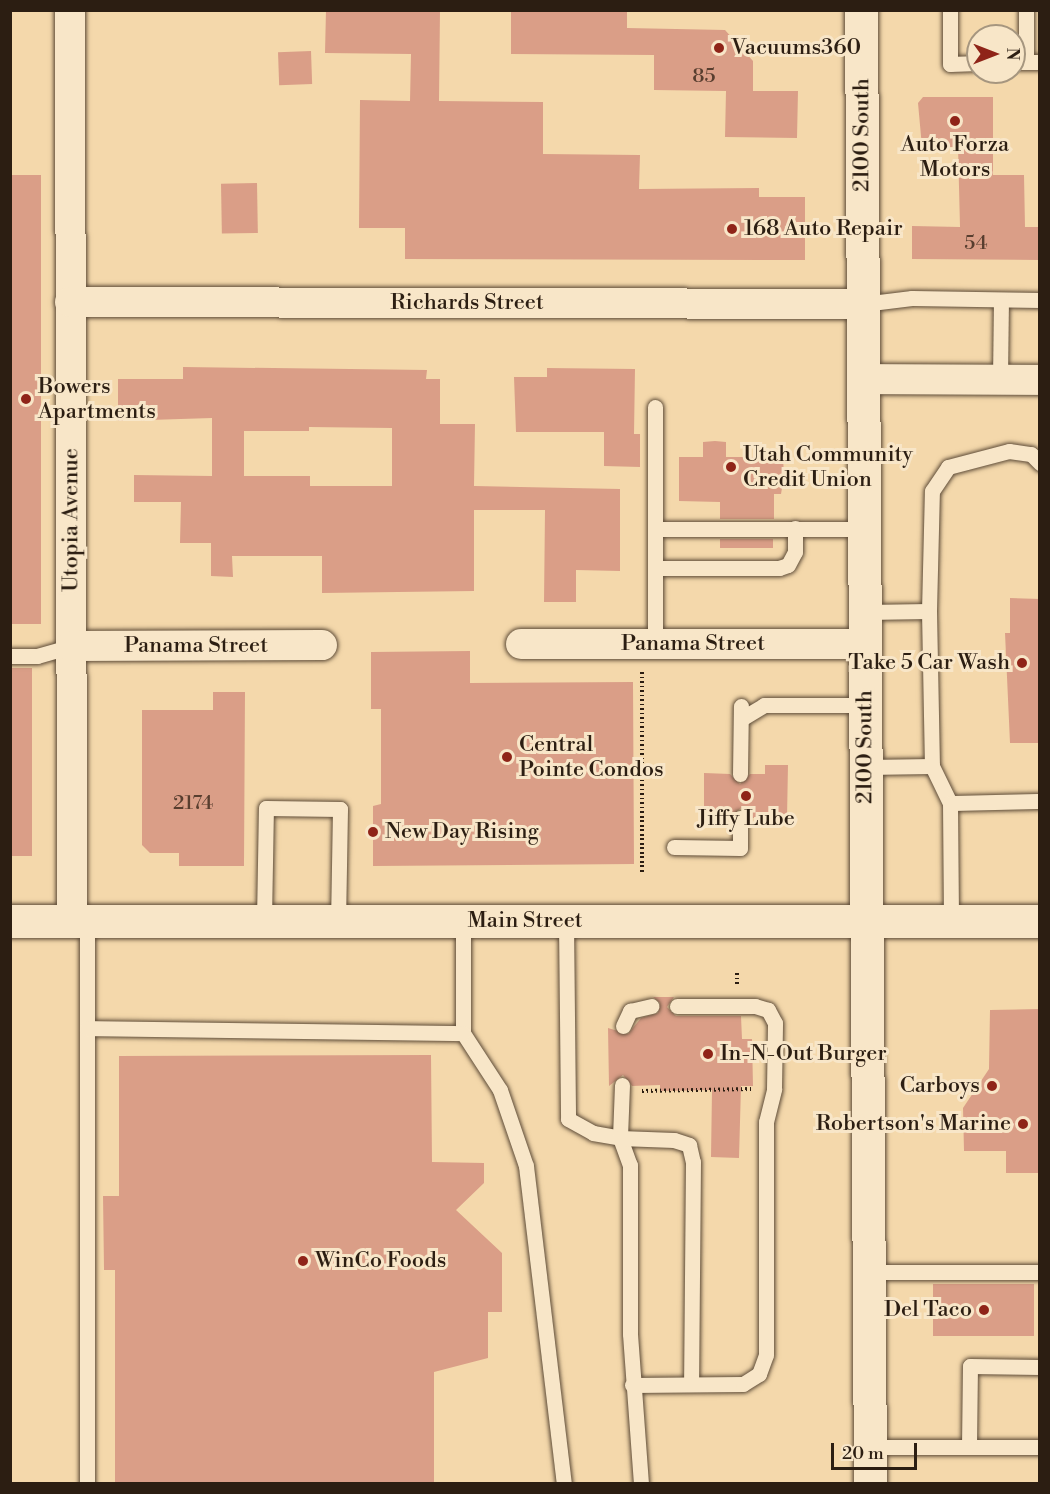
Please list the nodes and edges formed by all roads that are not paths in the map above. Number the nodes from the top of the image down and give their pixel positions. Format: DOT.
graph roads {
  1 [pos="70,10"];
  2 [pos="861,10"];
  3 [pos="950,10"];
  4 [pos="1026,10"];
  5 [pos="1027,62"];
  6 [pos="966,63"];
  7 [pos="1001,300"];
  8 [pos="1040,300"];
  9 [pos="70,302"];
  10 [pos="863,304"];
  11 [pos="863,379"];
  12 [pos="1000,380"];
  13 [pos="1040,380"];
  14 [pos="655,408"];
  15 [pos="1040,463"];
  16 [pos="795,528"];
  17 [pos="655,529"];
  18 [pos="864,529"];
  19 [pos="655,568"];
  20 [pos="929,611"];
  21 [pos="865,612"];
  22 [pos="521,644"];
  23 [pos="865,644"];
  24 [pos="322,645"];
  25 [pos="648,645"];
  26 [pos="71,646"];
  27 [pos="10,656"];
  28 [pos="865,705"];
  29 [pos="932,766"];
  30 [pos="866,767"];
  31 [pos="740,774"];
  32 [pos="1040,801"];
  33 [pos="950,802"];
  34 [pos="740,818"];
  35 [pos="674,847"];
  36 [pos="264,920"];
  37 [pos="338,920"];
  38 [pos="10,921"];
  39 [pos="79,921"];
  40 [pos="464,921"];
  41 [pos="566,921"];
  42 [pos="867,921"];
  43 [pos="951,921"];
  44 [pos="1040,921"];
  45 [pos="651,1006"];
  46 [pos="677,1006"];
  47 [pos="623,1026"];
  48 [pos="87,1028"];
  49 [pos="463,1033"];
  50 [pos="622,1085"];
  51 [pos="621,1138"];
  52 [pos="868,1272"];
  53 [pos="1040,1272"];
  54 [pos="1040,1367"];
  55 [pos="691,1384"];
  56 [pos="632,1385"];
  57 [pos="869,1447"];
  58 [pos="969,1447"];
  59 [pos="1040,1447"];
  60 [pos="87,1484"];
  61 [pos="564,1484"];
  62 [pos="641,1484"];
  63 [pos="870,1484"];
  1 -- 9 [label="street, Utopia Avenue"];
  2 -- 10 [label="main road, 2100 South"];
  3 -- 6 [label="lane"];
  4 -- 5 [label="lane"];
  7 -- 8 [label="lane"];
  7 -- 10 [label="lane"];
  7 -- 12 [label="lane"];
  9 -- 10 [label="street, Richards Street"];
  9 -- 26 [label="street, Utopia Avenue"];
  10 -- 11 [label="main road, 2100 South"];
  11 -- 12 [label="street"];
  11 -- 18 [label="main road, 2100 South"];
  12 -- 13 [label="street"];
  14 -- 17 [label="lane"];
  15 -- 20 [label="lane"];
  16 -- 17 [label="lane"];
  16 -- 18 [label="lane"];
  16 -- 19 [label="lane"];
  17 -- 19 [label="lane"];
  18 -- 21 [label="main road, 2100 South"];
  19 -- 25 [label="lane"];
  20 -- 21 [label="lane"];
  20 -- 29 [label="lane"];
  21 -- 23 [label="main road, 2100 South"];
  22 -- 25 [label="street, Panama Street"];
  23 -- 25 [label="street, Panama Street"];
  23 -- 28 [label="main road, 2100 South"];
  24 -- 26 [label="street, Panama Street"];
  26 -- 27 [label="lane"];
  26 -- 39 [label="street, Utopia Avenue"];
  28 -- 30 [label="main road, 2100 South"];
  28 -- 31 [label="lane"];
  29 -- 30 [label="lane"];
  29 -- 33 [label="lane"];
  30 -- 42 [label="main road, 2100 South"];
  32 -- 33 [label="lane"];
  33 -- 43 [label="lane"];
  34 -- 35 [label="lane"];
  36 -- 37 [label="main road, Main Street"];
  36 -- 37 [label="lane"];
  36 -- 39 [label="main road, Main Street"];
  37 -- 40 [label="main road, Main Street"];
  38 -- 39 [label="main road, Main Street"];
  39 -- 48 [label="lane"];
  40 -- 41 [label="main road, Main Street"];
  40 -- 49 [label="lane"];
  41 -- 42 [label="main road, Main Street"];
  41 -- 51 [label="lane"];
  42 -- 43 [label="main road, Main Street"];
  42 -- 52 [label="main road, 2100 South"];
  43 -- 44 [label="main road, Main Street"];
  45 -- 47 [label="lane"];
  46 -- 55 [label="lane"];
  48 -- 49 [label="lane"];
  48 -- 60 [label="lane"];
  49 -- 61 [label="lane"];
  50 -- 51 [label="lane"];
  51 -- 55 [label="lane"];
  51 -- 56 [label="lane"];
  52 -- 53 [label="lane"];
  52 -- 57 [label="main road, 2100 South"];
  54 -- 58 [label="lane"];
  55 -- 56 [label="lane"];
  56 -- 62 [label="lane"];
  57 -- 58 [label="lane"];
  57 -- 63 [label="main road, 2100 South"];
  58 -- 59 [label="lane"];
}
